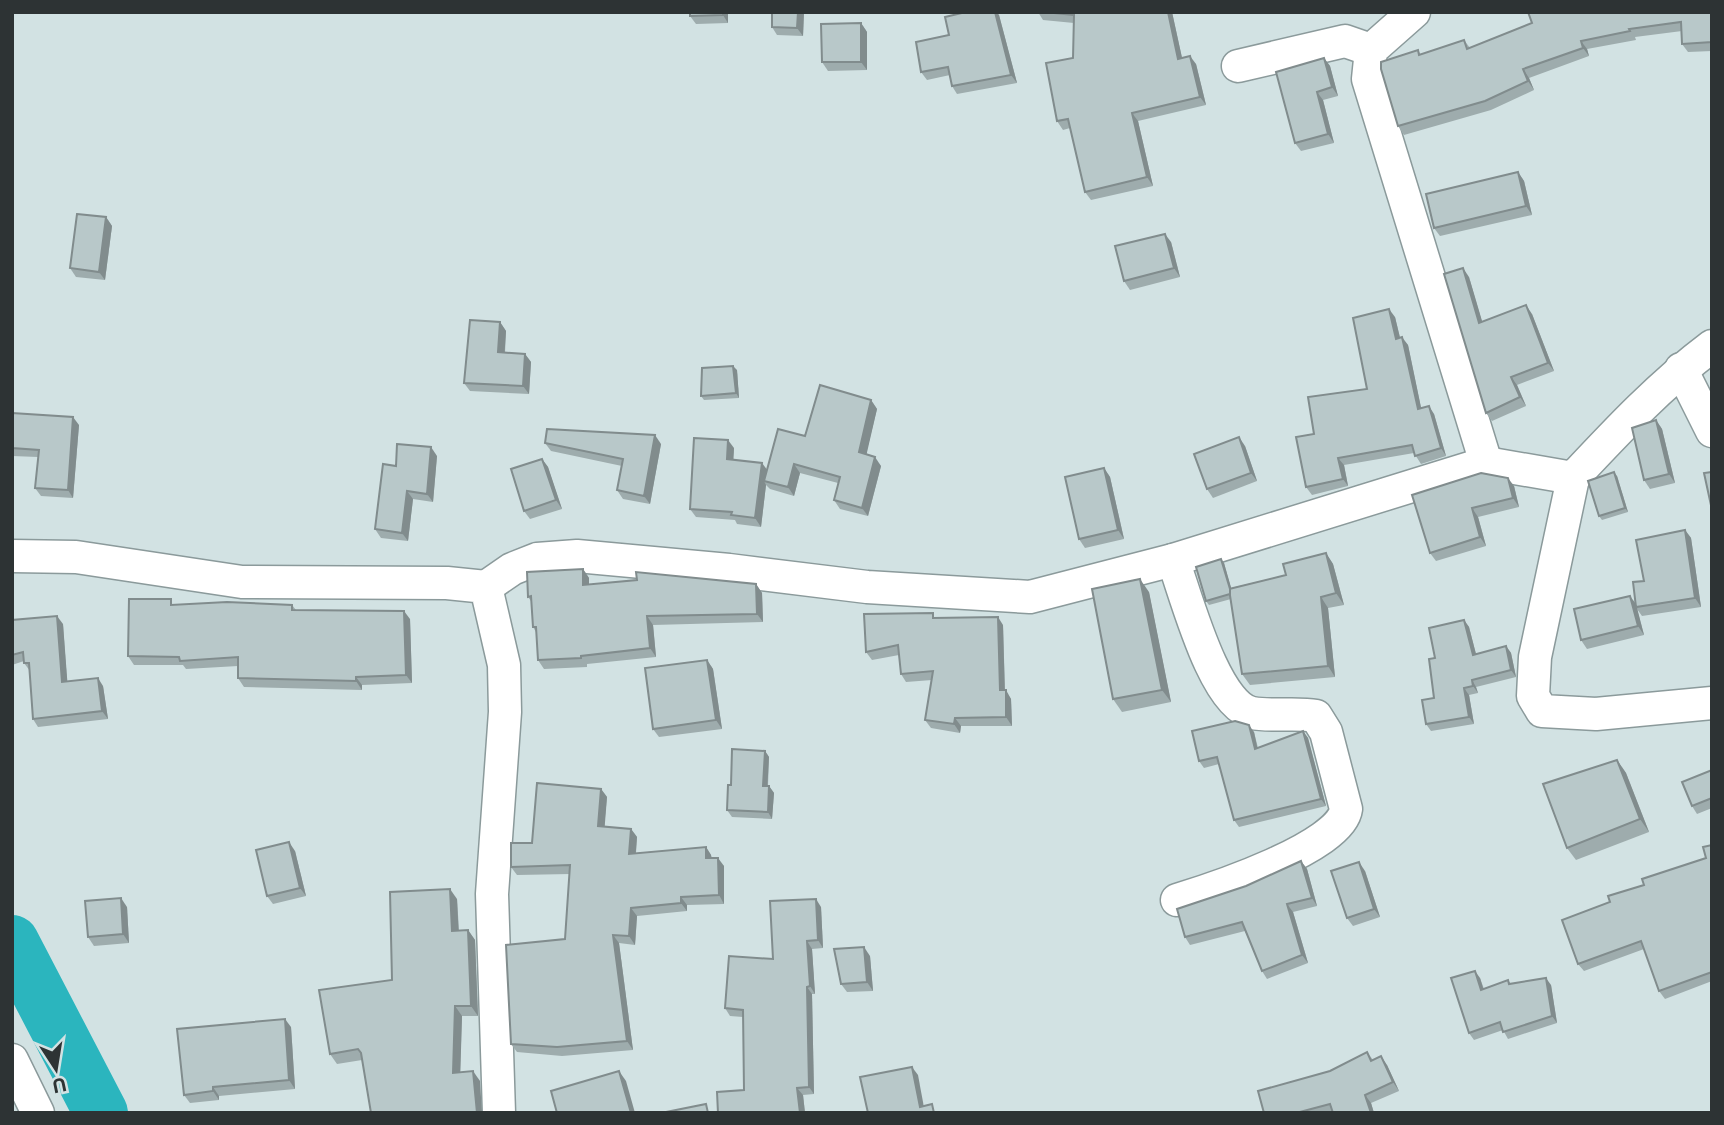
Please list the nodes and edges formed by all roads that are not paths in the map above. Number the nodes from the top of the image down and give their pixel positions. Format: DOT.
graph roads {
  1 [pos="1414,12"];
  2 [pos="1371,50"];
  3 [pos="1238,66"];
  4 [pos="1712,346"];
  5 [pos="1681,369"];
  6 [pos="1712,431"];
  7 [pos="1486,463"];
  8 [pos="1573,478"];
  9 [pos="12,556"];
  10 [pos="1173,560"];
  11 [pos="486,587"];
  12 [pos="1712,703"];
  13 [pos="1177,900"];
  14 [pos="12,1060"];
  15 [pos="38,1113"];
  16 [pos="499,1113"];
  1 -- 2 [label="street"];
  2 -- 3 [label="street"];
  2 -- 7 [label="street"];
  4 -- 5 [label="street"];
  5 -- 6 [label="street"];
  5 -- 8 [label="street"];
  7 -- 8 [label="street"];
  7 -- 10 [label="street"];
  8 -- 12 [label="street"];
  9 -- 11 [label="street"];
  10 -- 11 [label="street"];
  10 -- 13 [label="street"];
  11 -- 16 [label="street"];
  14 -- 15 [label="street"];
}
